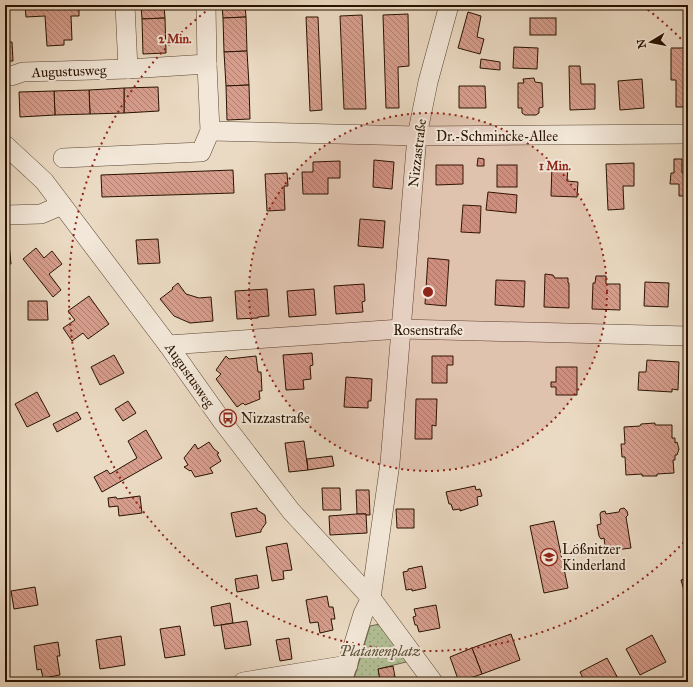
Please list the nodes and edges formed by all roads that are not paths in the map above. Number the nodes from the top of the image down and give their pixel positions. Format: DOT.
graph roads {
  1 [pos="125,5"];
  2 [pos="206,5"];
  3 [pos="449,5"];
  4 [pos="207,64"];
  5 [pos="128,69"];
  6 [pos="11,76"];
  7 [pos="210,131"];
  8 [pos="688,134"];
  9 [pos="418,136"];
  10 [pos="5,145"];
  11 [pos="63,158"];
  12 [pos="62,205"];
  13 [pos="5,215"];
  14 [pos="401,329"];
  15 [pos="688,336"];
  16 [pos="168,345"];
  17 [pos="372,598"];
  18 [pos="345,674"];
  19 [pos="243,682"];
  20 [pos="433,682"];
  1 -- 5 [label="street"];
  2 -- 4 [label="street"];
  3 -- 9 [label="street, Nizzastraße"];
  4 -- 5 [label="street, Augustusweg"];
  4 -- 7 [label="street"];
  5 -- 6 [label="street, Augustusweg"];
  7 -- 9 [label="street, Dr.-Schmincke-Allee"];
  7 -- 11 [label="street"];
  8 -- 9 [label="street, Dr.-Schmincke-Allee"];
  9 -- 14 [label="street, Nizzastraße"];
  10 -- 12 [label="street, Augustusweg"];
  12 -- 13 [label="street"];
  12 -- 16 [label="street, Augustusweg"];
  14 -- 15 [label="street, Rosenstraße"];
  14 -- 16 [label="street, Rosenstraße"];
  14 -- 17 [label="street, Nizzastraße"];
  16 -- 17 [label="street, Augustusweg"];
  17 -- 18 [label="street, Nizzastraße"];
  17 -- 20 [label="street, Augustusweg"];
  18 -- 19 [label="street"];
}
